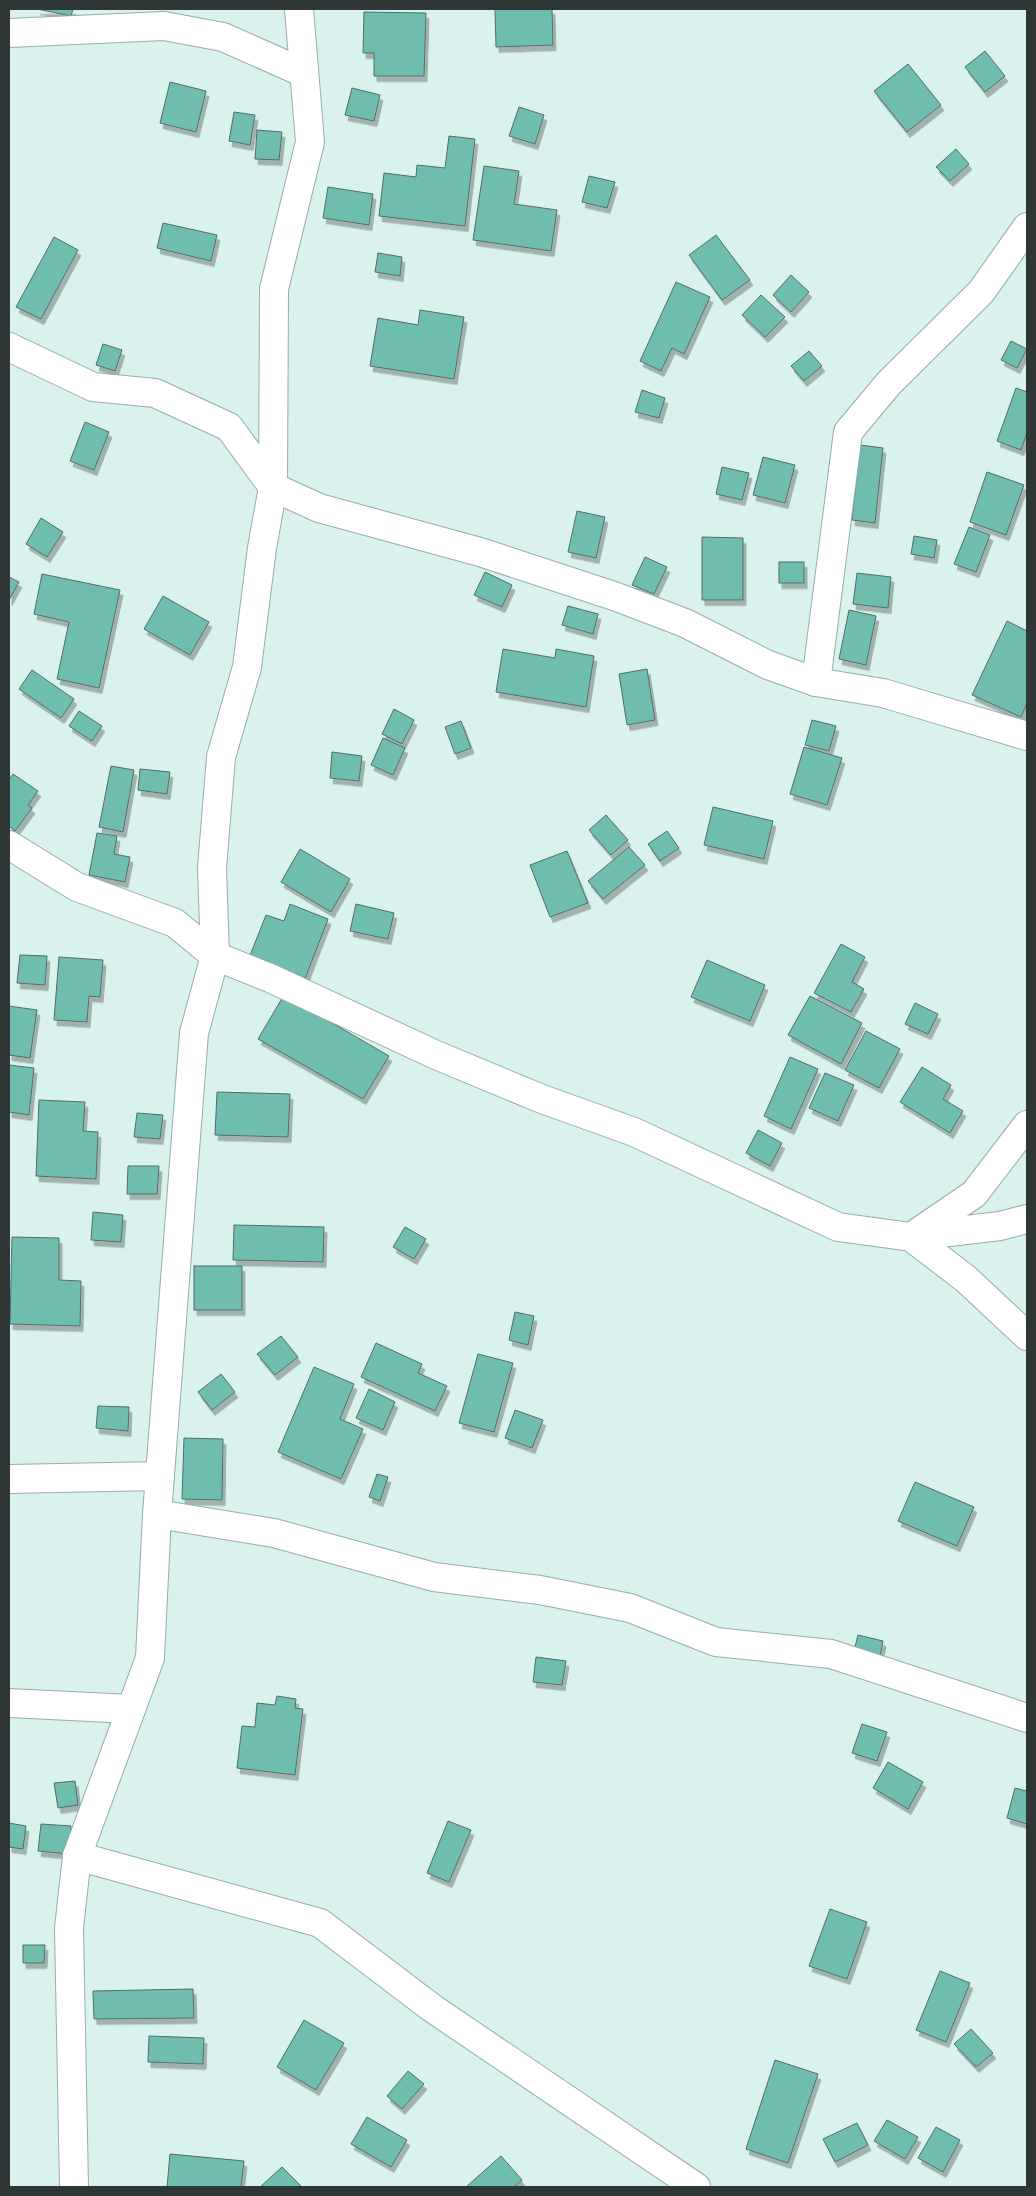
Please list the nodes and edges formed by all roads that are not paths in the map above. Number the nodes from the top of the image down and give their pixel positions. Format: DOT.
graph roads {
  1 [pos="299,9"];
  2 [pos="9,33"];
  3 [pos="304,73"];
  4 [pos="1027,228"];
  5 [pos="9,347"];
  6 [pos="273,488"];
  7 [pos="816,682"];
  8 [pos="1027,736"];
  9 [pos="9,845"];
  10 [pos="215,956"];
  11 [pos="1027,1125"];
  12 [pos="1027,1219"];
  13 [pos="912,1237"];
  14 [pos="1027,1336"];
  15 [pos="160,1476"];
  16 [pos="9,1479"];
  17 [pos="157,1514"];
  18 [pos="9,1703"];
  19 [pos="132,1709"];
  20 [pos="1027,1718"];
  21 [pos="77,1856"];
  22 [pos="74,2187"];
  23 [pos="696,2187"];
  1 -- 3 [label="street"];
  2 -- 3 [label="street"];
  3 -- 6 [label="street"];
  4 -- 7 [label="street"];
  5 -- 6 [label="street"];
  6 -- 7 [label="street"];
  6 -- 10 [label="street"];
  7 -- 8 [label="street"];
  9 -- 10 [label="street"];
  10 -- 13 [label="street"];
  10 -- 15 [label="street"];
  11 -- 13 [label="street"];
  12 -- 13 [label="street"];
  13 -- 14 [label="street"];
  15 -- 16 [label="street"];
  15 -- 17 [label="street"];
  17 -- 19 [label="street"];
  17 -- 20 [label="street"];
  18 -- 19 [label="street"];
  19 -- 21 [label="street"];
  21 -- 22 [label="street"];
  21 -- 23 [label="street"];
}
